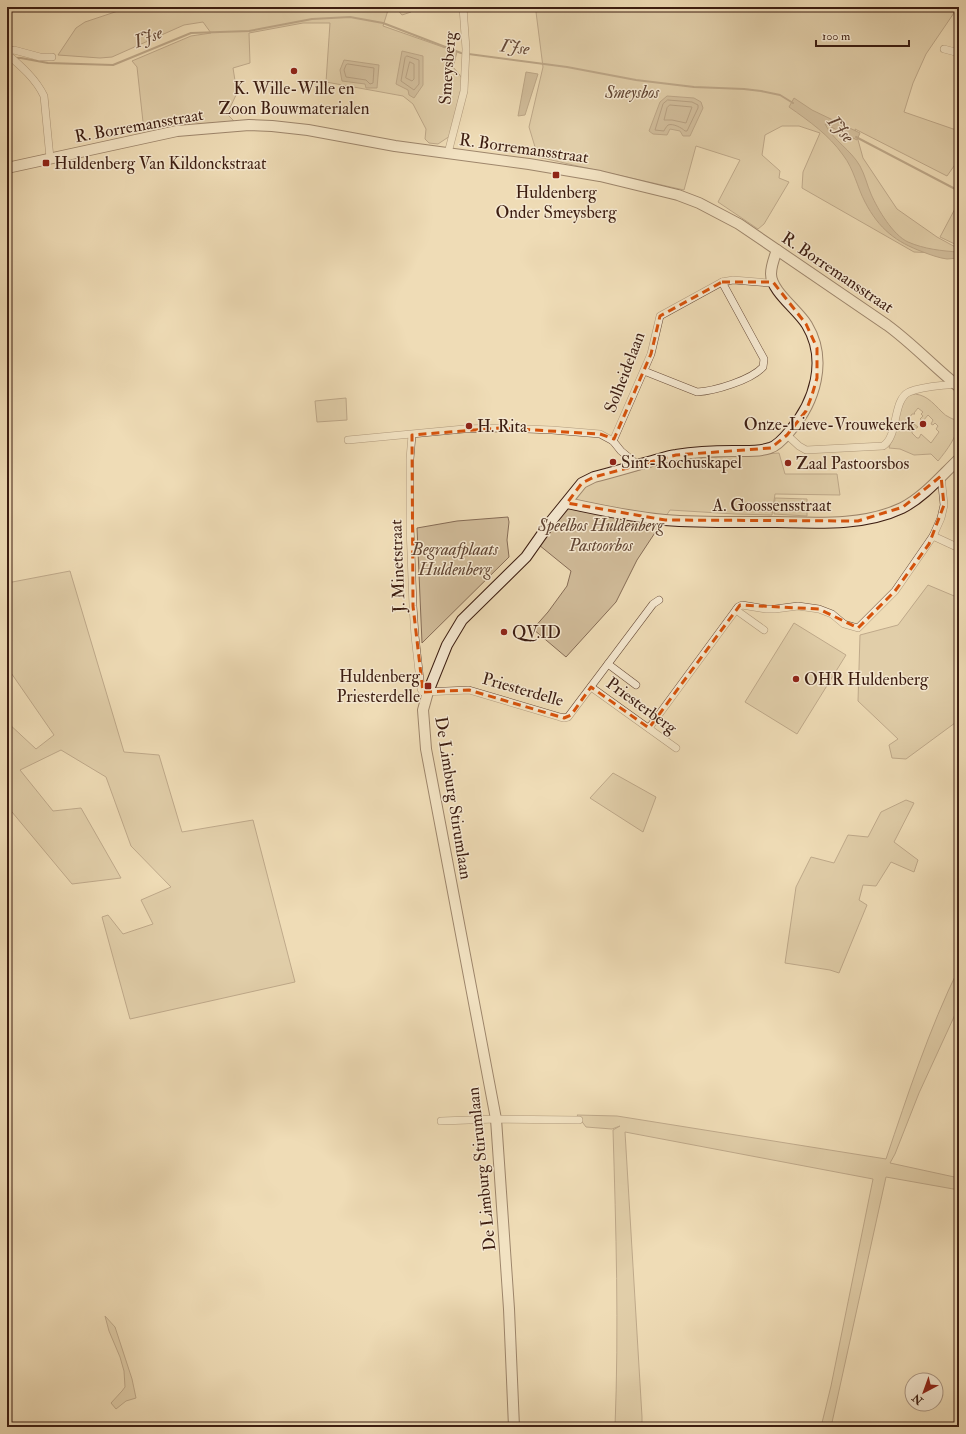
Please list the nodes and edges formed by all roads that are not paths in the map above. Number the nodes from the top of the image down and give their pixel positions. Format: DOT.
graph roads {
  1 [pos="11,7"];
  2 [pos="464,7"];
  3 [pos="7,10"];
  4 [pos="944,49"];
  5 [pos="7,53"];
  6 [pos="959,53"];
  7 [pos="52,57"];
  8 [pos="448,153"];
  9 [pos="50,158"];
  10 [pos="7,168"];
  11 [pos="781,253"];
  12 [pos="722,282"];
  13 [pos="772,282"];
  14 [pos="644,371"];
  15 [pos="957,386"];
  16 [pos="412,435"];
  17 [pos="787,435"];
  18 [pos="348,440"];
  19 [pos="613,441"];
  20 [pos="959,459"];
  21 [pos="638,465"];
  22 [pos="941,476"];
  23 [pos="567,503"];
  24 [pos="933,536"];
  25 [pos="959,548"];
  26 [pos="659,600"];
  27 [pos="737,609"];
  28 [pos="764,630"];
  29 [pos="608,664"];
  30 [pos="636,685"];
  31 [pos="591,687"];
  32 [pos="428,692"];
  33 [pos="649,728"];
  34 [pos="676,748"];
  35 [pos="496,1119"];
  36 [pos="579,1120"];
  37 [pos="441,1121"];
  38 [pos="514,1427"];
  1 -- 3 [label="street"];
  2 -- 8 [label="street, Smeysberg"];
  4 -- 6 [label="street"];
  5 -- 7 [label="street"];
  5 -- 9 [label="street"];
  8 -- 9 [label="street, R. Borremansstraat"];
  8 -- 11 [label="street, R. Borremansstraat"];
  9 -- 10 [label="street, R. Borremansstraat"];
  11 -- 13 [label="street"];
  11 -- 15 [label="street, R. Borremansstraat"];
  12 -- 13 [label="street, Solheidelaan"];
  12 -- 14 [label="street, Solheidelaan"];
  12 -- 14 [label="street"];
  13 -- 17 [label="street, De Limburg Stirumlaan"];
  14 -- 19 [label="street, Solheidelaan"];
  15 -- 17 [label="street"];
  16 -- 18 [label="street"];
  16 -- 19 [label="street"];
  16 -- 32 [label="street, J. Minetstraat"];
  17 -- 21 [label="street, De Limburg Stirumlaan"];
  19 -- 21 [label="street"];
  20 -- 22 [label="street, A. Goossensstraat"];
  21 -- 23 [label="street, De Limburg Stirumlaan"];
  22 -- 23 [label="street, A. Goossensstraat"];
  22 -- 24 [label="street"];
  23 -- 32 [label="street, De Limburg Stirumlaan"];
  24 -- 25 [label="street"];
  24 -- 27 [label="street"];
  26 -- 29 [label="street, Priesterdelle"];
  27 -- 28 [label="street"];
  27 -- 33 [label="street"];
  29 -- 30 [label="street"];
  29 -- 31 [label="street, Priesterdelle"];
  31 -- 32 [label="street, Priesterdelle"];
  31 -- 33 [label="street, Priesterberg"];
  32 -- 35 [label="street, De Limburg Stirumlaan"];
  33 -- 34 [label="street, Priesterberg"];
  35 -- 36 [label="street"];
  35 -- 37 [label="street"];
  35 -- 38 [label="street, De Limburg Stirumlaan"];
}
